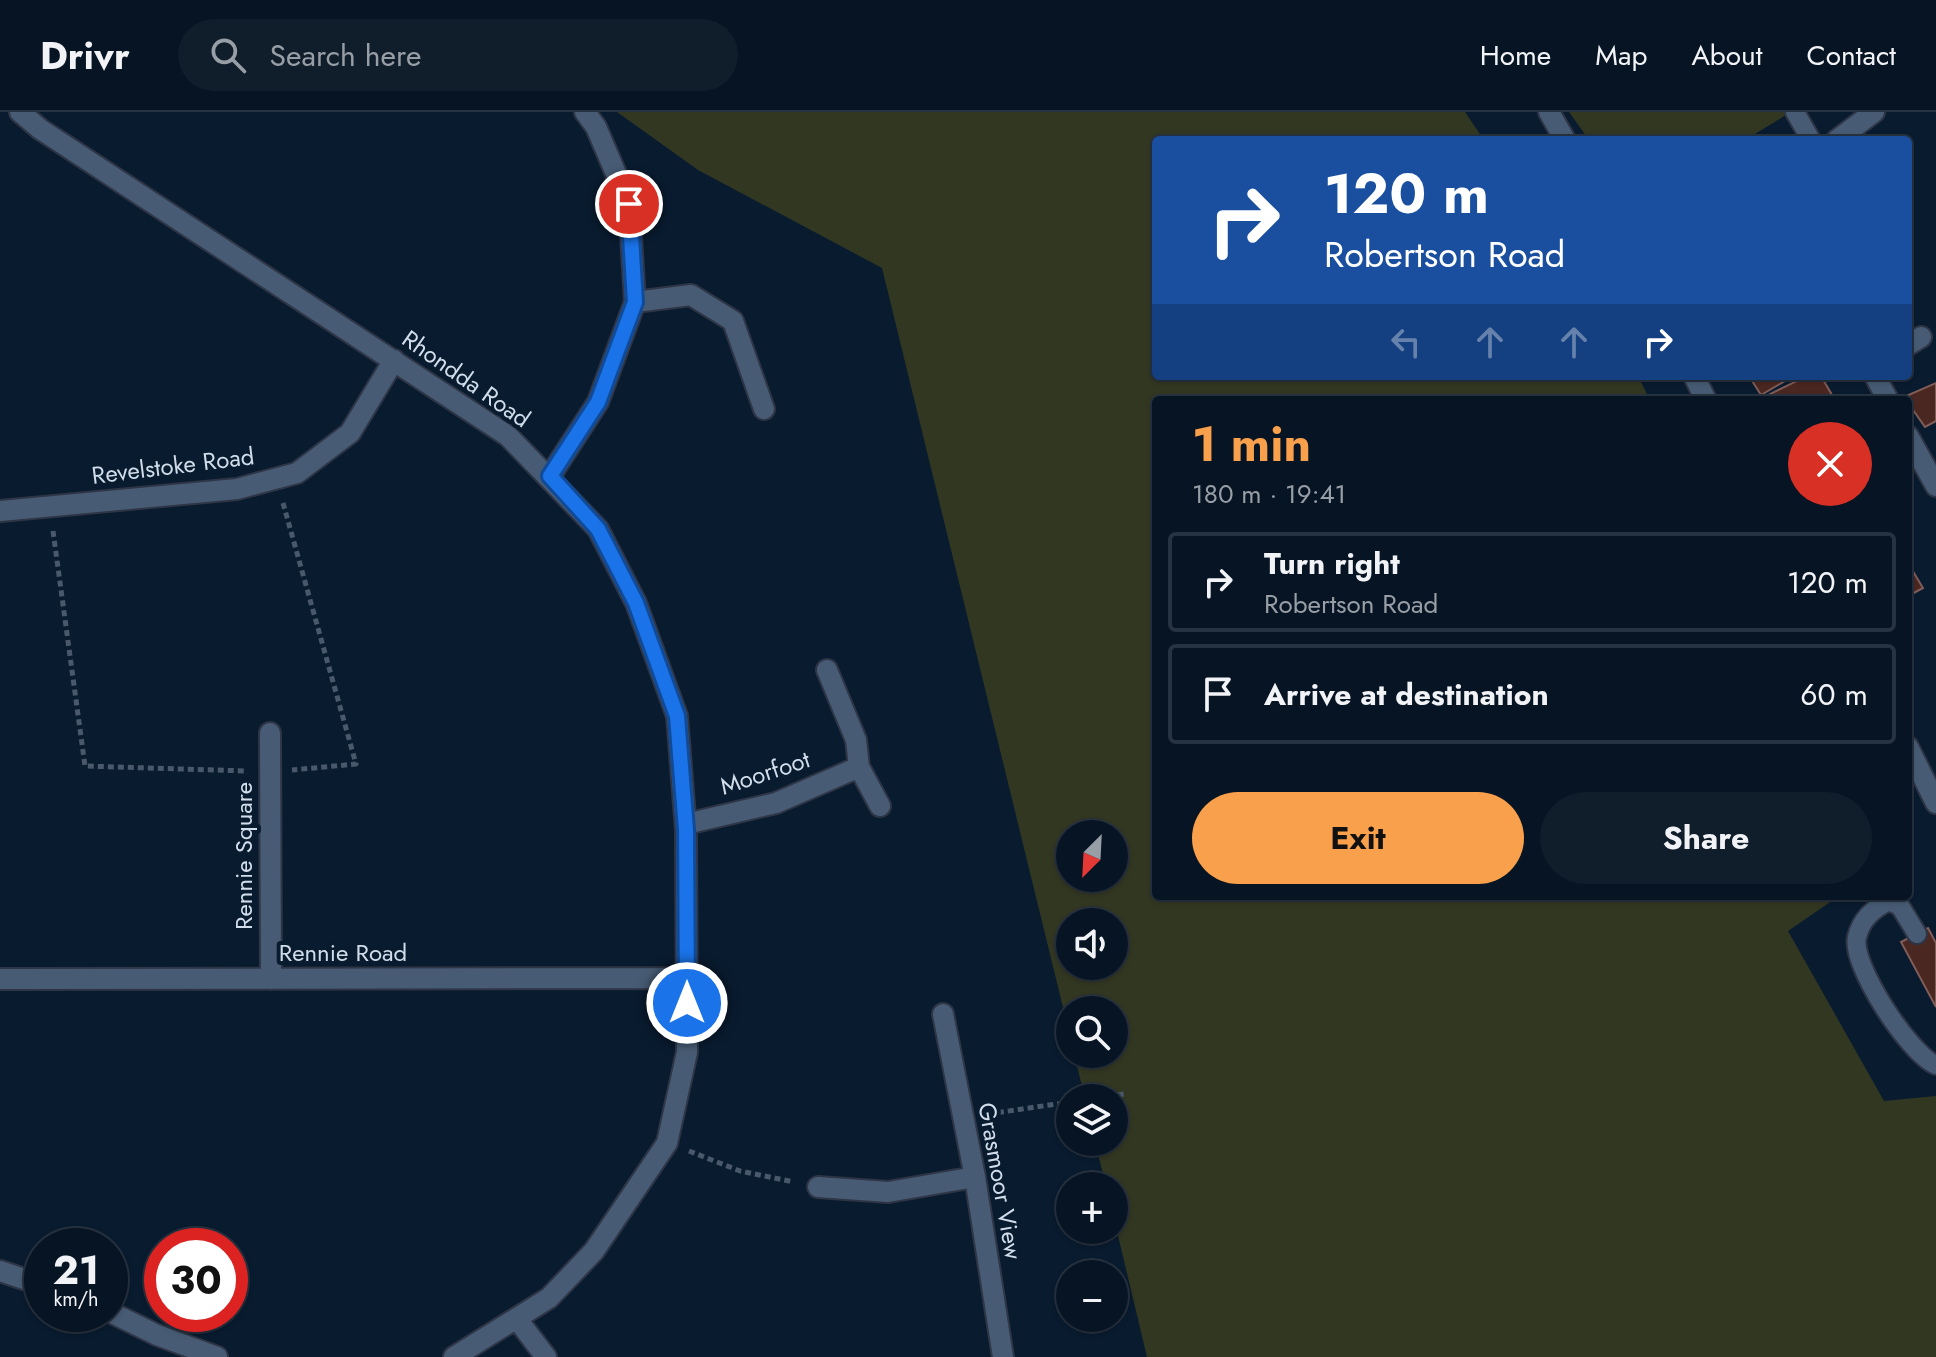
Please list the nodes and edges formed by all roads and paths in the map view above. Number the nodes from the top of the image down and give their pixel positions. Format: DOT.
graph roads {
  1 [pos="20,112"];
  2 [pos="585,112"];
  3 [pos="1549,112"];
  4 [pos="1795,112"];
  5 [pos="1874,112"];
  6 [pos="1563,136"];
  7 [pos="1809,136"];
  8 [pos="1842,136"];
  9 [pos="635,302"];
  10 [pos="394,360"];
  11 [pos="764,409"];
  12 [pos="1912,443"];
  13 [pos="550,476"];
  14 [pos="276,479"];
  15 [pos="1936,486"];
  16 [pos="50,507"];
  17 [pos="0,511"];
  18 [pos="827,670"];
  19 [pos="270,733"];
  20 [pos="1912,755"];
  21 [pos="859,767"];
  22 [pos="270,772"];
  23 [pos="1936,803"];
  24 [pos="880,806"];
  25 [pos="686,824"];
  26 [pos="1917,934"];
  27 [pos="0,972"];
  28 [pos="687,978"];
  29 [pos="0,979"];
  30 [pos="271,979"];
  31 [pos="943,1014"];
  32 [pos="1936,1065"];
  33 [pos="1056,1104"];
  34 [pos="964,1117"];
  35 [pos="667,1143"];
  36 [pos="975,1177"];
  37 [pos="818,1187"];
  38 [pos="0,1271"];
  39 [pos="24,1279"];
  40 [pos="517,1319"];
  41 [pos="128,1321"];
  42 [pos="217,1357"];
  43 [pos="454,1357"];
  44 [pos="546,1357"];
  45 [pos="1003,1357"];
  1 -- 10 [label="street, Rhondda Road"];
  2 -- 9 [label="street"];
  3 -- 6 [label="street"];
  4 -- 7 [label="lane"];
  5 -- 8 [label="street"];
  9 -- 11 [label="street"];
  9 -- 13 [label="street"];
  10 -- 13 [label="street, Rhondda Road"];
  10 -- 14 [label="street, Revelstoke Road"];
  12 -- 15 [label="street"];
  13 -- 25 [label="street, Rhondda Road"];
  14 -- 16 [label="street, Revelstoke Road"];
  14 -- 22 [label="path"];
  16 -- 17 [label="street, Revelstoke Road"];
  16 -- 22 [label="path"];
  18 -- 21 [label="street"];
  19 -- 22 [label="street, Rennie Square"];
  20 -- 23 [label="street"];
  21 -- 24 [label="street"];
  21 -- 25 [label="street, Moorfoot"];
  22 -- 30 [label="street, Rennie Square"];
  25 -- 28 [label="street, Rhondda Road"];
  26 -- 32 [label="lane"];
  27 -- 29 [label="street"];
  28 -- 30 [label="street, Rennie Road"];
  28 -- 35 [label="street, Rhondda Road"];
  29 -- 30 [label="street, Rennie Road"];
  31 -- 34 [label="street, Grasmoor View"];
  33 -- 34 [label="path"];
  34 -- 36 [label="street, Grasmoor View"];
  35 -- 37 [label="path"];
  35 -- 40 [label="street"];
  36 -- 37 [label="street"];
  36 -- 45 [label="street, Grasmoor View"];
  38 -- 39 [label="street"];
  40 -- 43 [label="street"];
  40 -- 44 [label="street"];
  41 -- 42 [label="street"];
}
